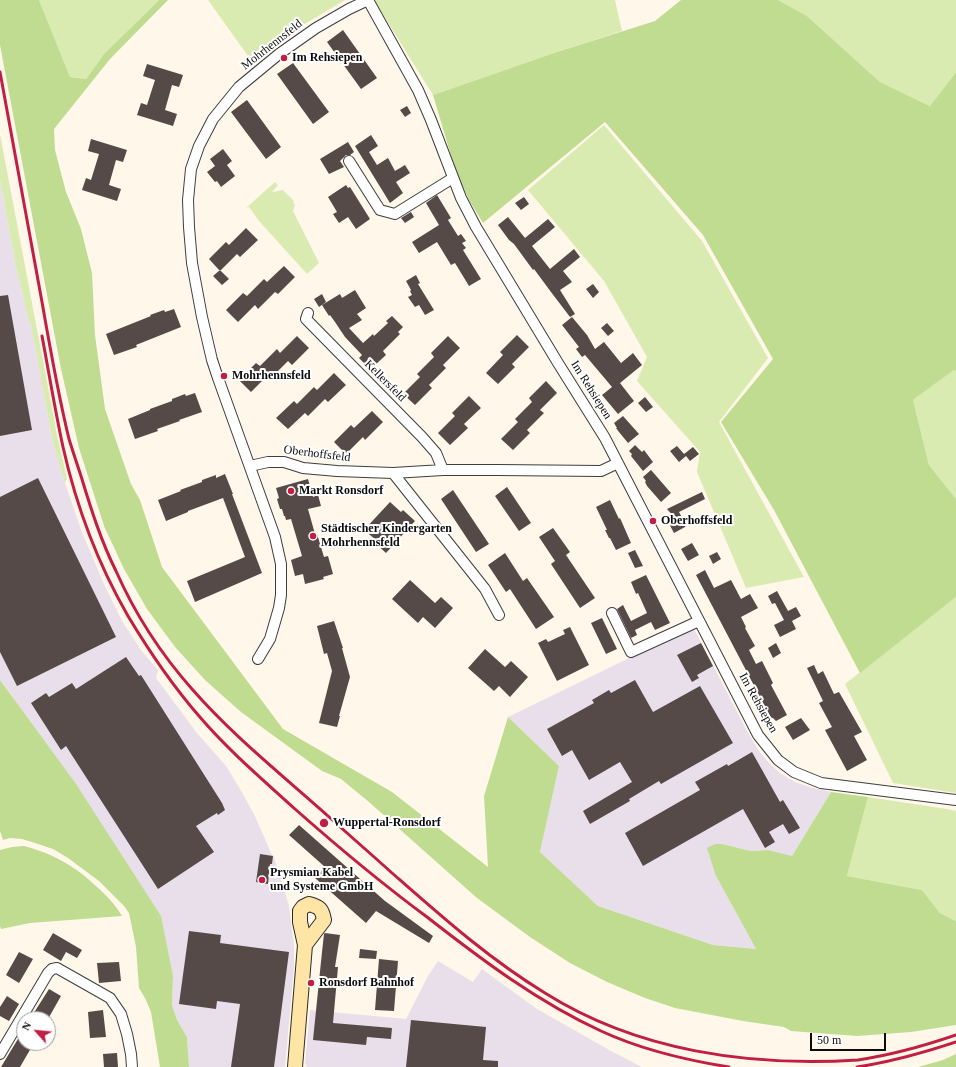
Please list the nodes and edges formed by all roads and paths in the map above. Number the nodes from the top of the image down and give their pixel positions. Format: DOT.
graph roads {
  1 [pos="368,0"];
  2 [pos="349,161"];
  3 [pos="453,178"];
  4 [pos="308,313"];
  5 [pos="618,463"];
  6 [pos="250,466"];
  7 [pos="443,470"];
  8 [pos="393,473"];
  9 [pos="612,613"];
  10 [pos="499,615"];
  11 [pos="699,621"];
  12 [pos="258,659"];
  13 [pos="956,800"];
  14 [pos="305,945"];
  15 [pos="0,1054"];
  16 [pos="132,1067"];
  17 [pos="295,1067"];
  1 -- 3 [label="street, Im Rehsiepen"];
  1 -- 6 [label="street, Mohrhennsfeld"];
  2 -- 3 [label="street"];
  3 -- 5 [label="street, Im Rehsiepen"];
  4 -- 7 [label="street, Kellersfeld"];
  5 -- 7 [label="street, Oberhoffsfeld"];
  5 -- 11 [label="street, Im Rehsiepen"];
  6 -- 8 [label="street, Oberhoffsfeld"];
  6 -- 12 [label="street, Mohrhennsfeld"];
  7 -- 8 [label="street, Oberhoffsfeld"];
  8 -- 10 [label="street"];
  9 -- 11 [label="street"];
  11 -- 13 [label="street, Im Rehsiepen"];
  14 -- 17 [label="street"];
  15 -- 16 [label="street"];
}
